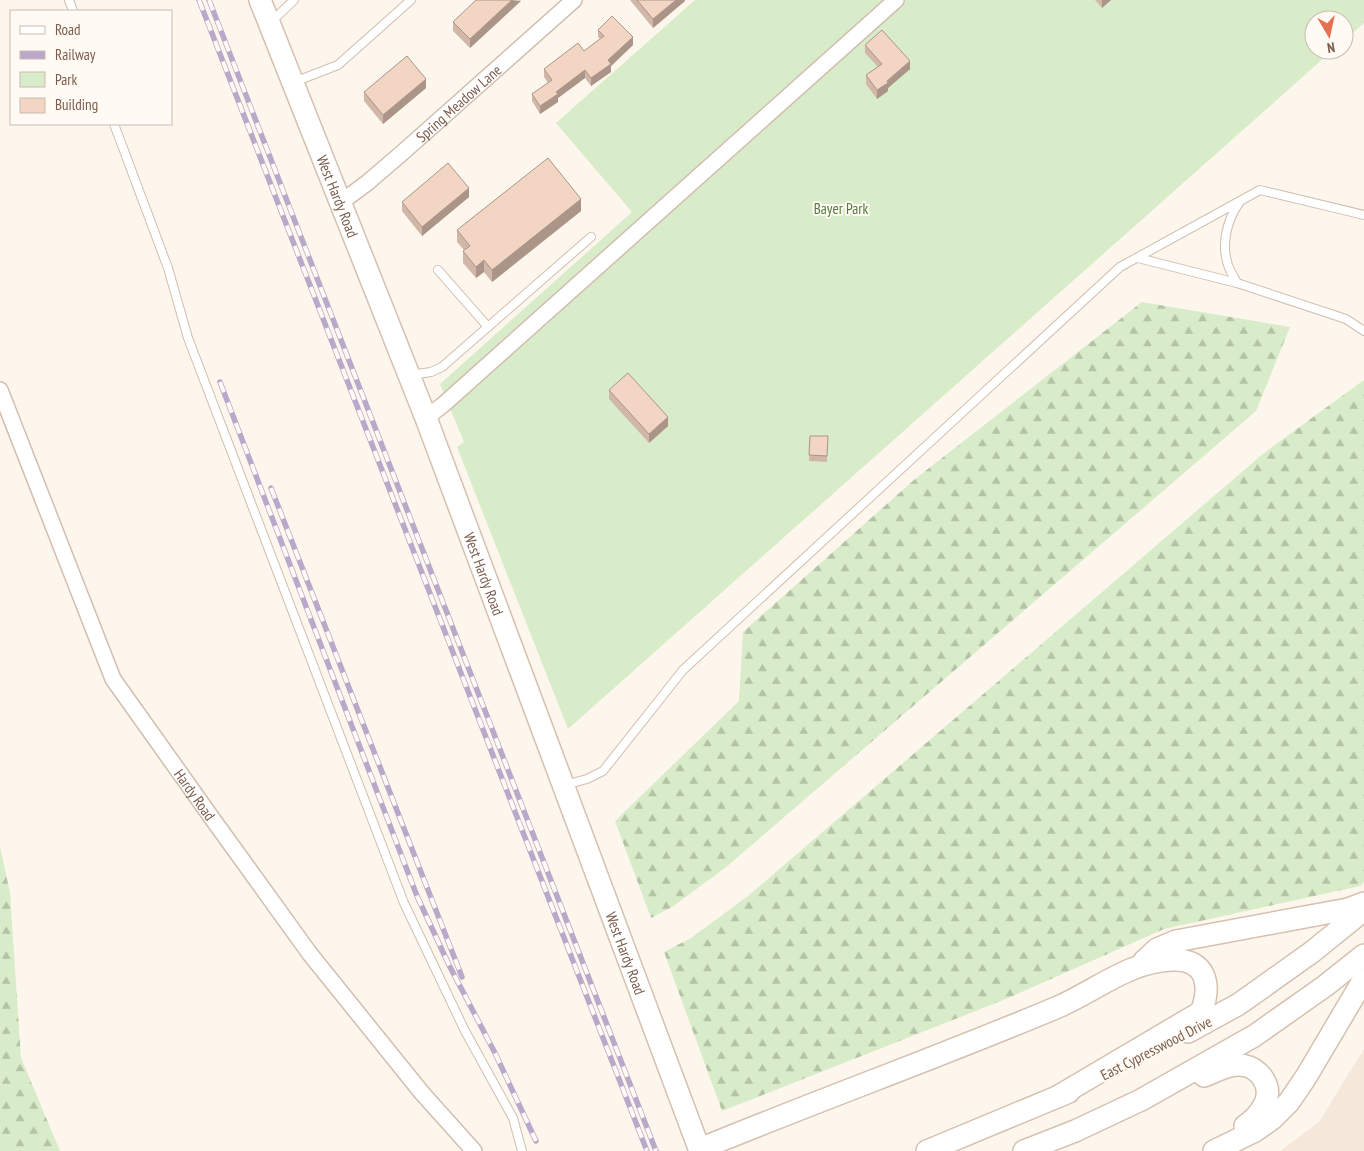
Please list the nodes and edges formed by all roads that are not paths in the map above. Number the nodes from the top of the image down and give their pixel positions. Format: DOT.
graph roads {
  1 [pos="260,0"];
  2 [pos="294,0"];
  3 [pos="411,0"];
  4 [pos="574,0"];
  5 [pos="896,0"];
  6 [pos="269,24"];
  7 [pos="292,83"];
  8 [pos="114,125"];
  9 [pos="1240,201"];
  10 [pos="340,203"];
  11 [pos="1364,214"];
  12 [pos="591,237"];
  13 [pos="1138,258"];
  14 [pos="438,270"];
  15 [pos="1236,283"];
  16 [pos="488,327"];
  17 [pos="1364,330"];
  18 [pos="408,376"];
  19 [pos="0,390"];
  20 [pos="426,418"];
  21 [pos="563,785"];
  22 [pos="1364,903"];
  23 [pos="1364,910"];
  24 [pos="1364,955"];
  25 [pos="1138,966"];
  26 [pos="1364,979"];
  27 [pos="1057,1098"];
  28 [pos="1141,1100"];
  29 [pos="700,1150"];
  30 [pos="474,1151"];
  31 [pos="522,1151"];
  32 [pos="927,1151"];
  33 [pos="1024,1151"];
  34 [pos="1214,1151"];
  1 -- 6 [label="main road, West Hardy Road"];
  2 -- 6 [label="lane"];
  3 -- 7 [label="lane"];
  4 -- 10 [label="street, Spring Meadow Lane"];
  5 -- 20 [label="street"];
  6 -- 7 [label="main road, West Hardy Road"];
  7 -- 10 [label="main road, West Hardy Road"];
  8 -- 31 [label="lane"];
  9 -- 11 [label="lane"];
  9 -- 13 [label="lane"];
  9 -- 15 [label="lane"];
  10 -- 18 [label="main road, West Hardy Road"];
  12 -- 16 [label="lane"];
  13 -- 15 [label="lane"];
  13 -- 21 [label="lane"];
  14 -- 16 [label="lane"];
  15 -- 17 [label="lane"];
  16 -- 18 [label="lane"];
  18 -- 20 [label="main road, West Hardy Road"];
  19 -- 30 [label="street, Hardy Road"];
  20 -- 21 [label="main road, West Hardy Road"];
  21 -- 29 [label="main road, West Hardy Road"];
  22 -- 25 [label="main road"];
  23 -- 27 [label="main road, East Cypresswood Drive"];
  24 -- 28 [label="main road"];
  25 -- 27 [label="main road"];
  25 -- 29 [label="main road"];
  26 -- 34 [label="main road"];
  27 -- 32 [label="main road, East Cypresswood Drive"];
  28 -- 33 [label="main road"];
  28 -- 34 [label="main road"];
}
